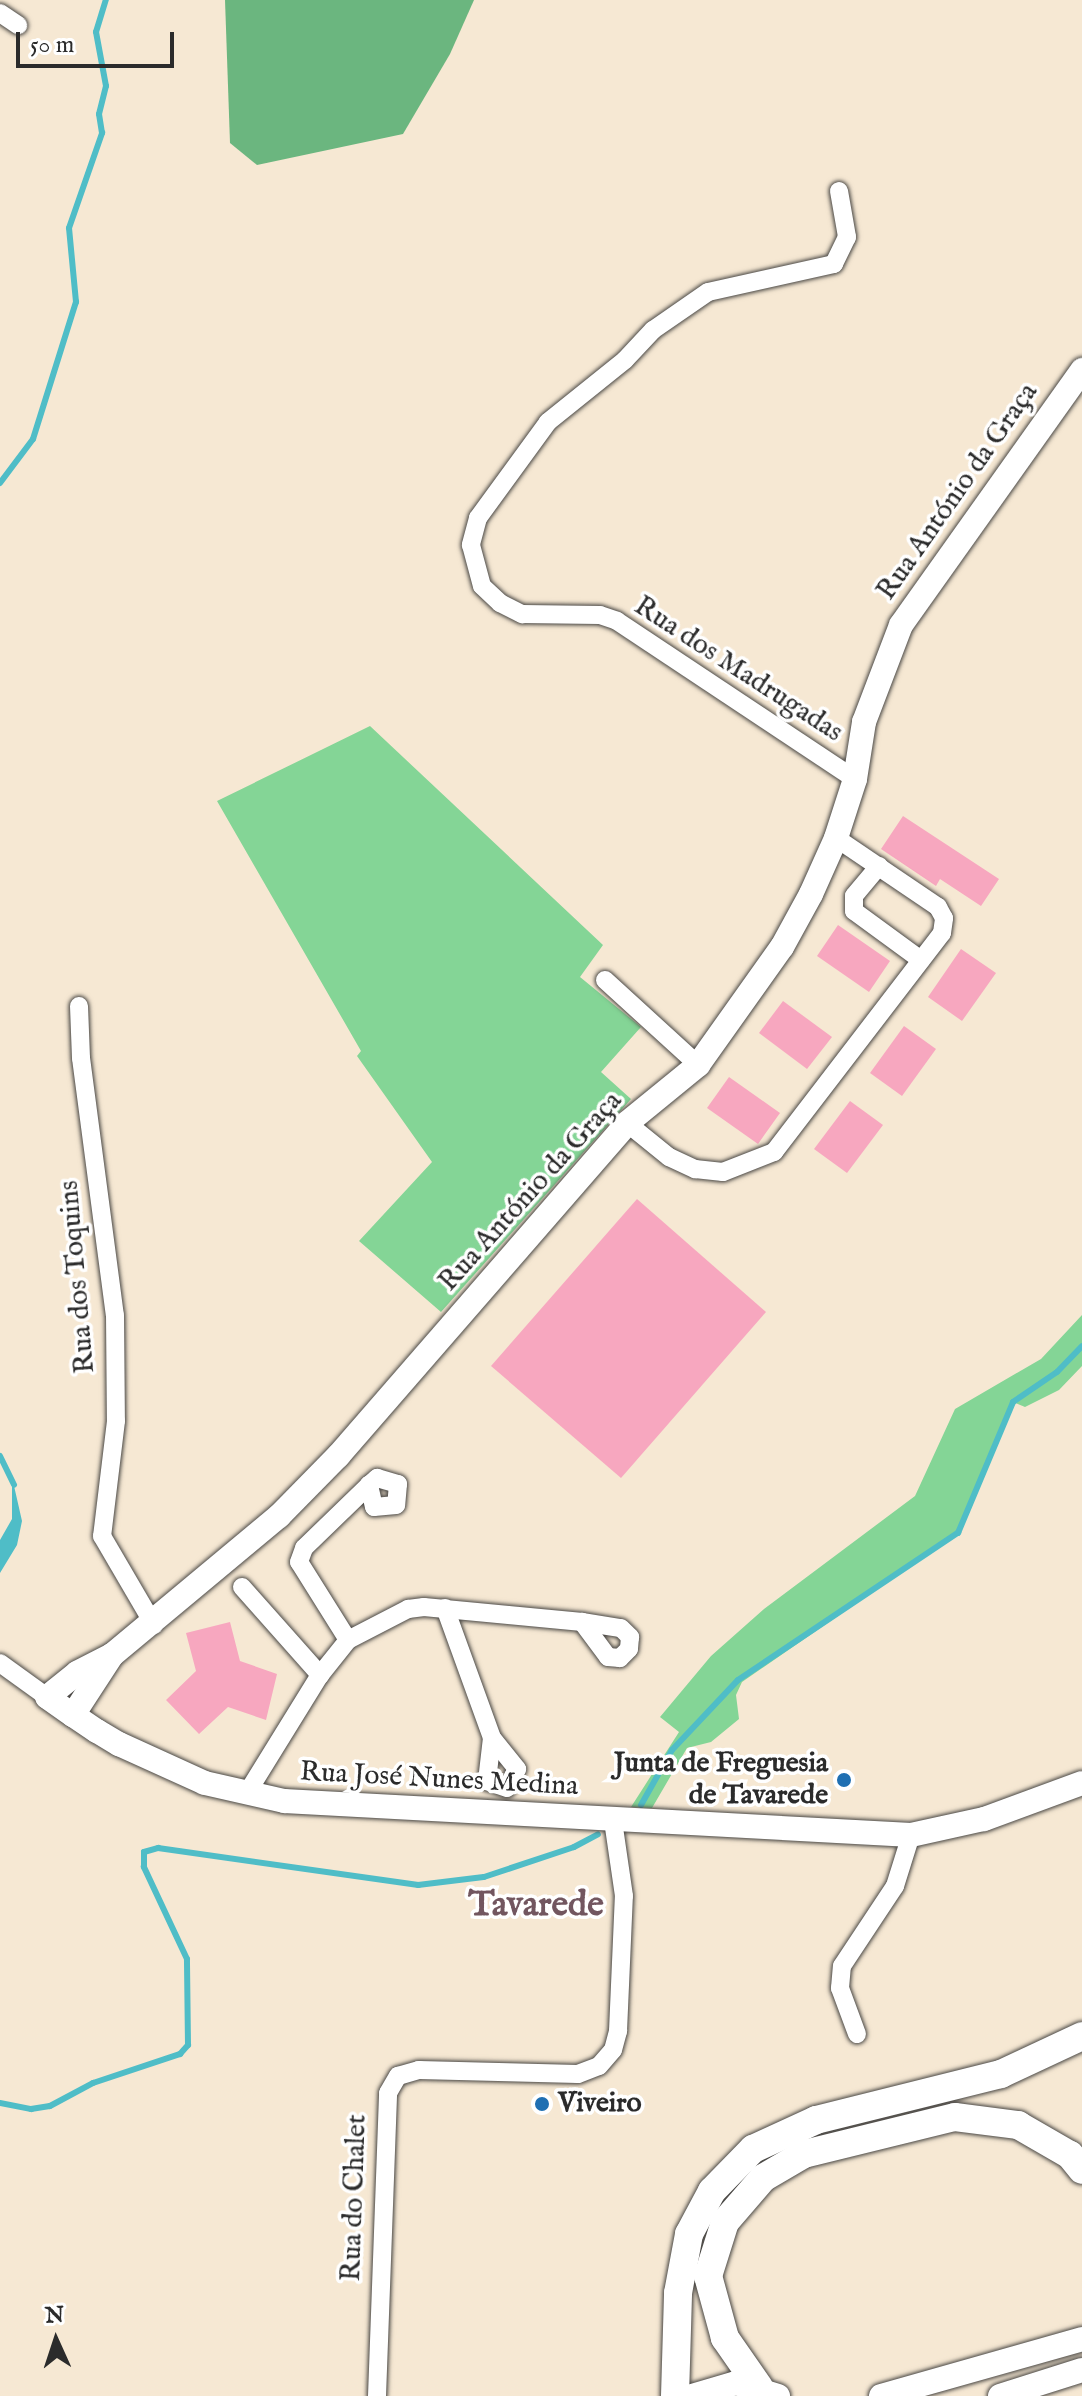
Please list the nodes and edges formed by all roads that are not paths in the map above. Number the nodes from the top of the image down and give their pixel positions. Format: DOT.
graph roads {
  1 [pos="0,13"];
  2 [pos="18,25"];
  3 [pos="839,191"];
  4 [pos="1082,370"];
  5 [pos="855,779"];
  6 [pos="836,838"];
  7 [pos="879,866"];
  8 [pos="921,960"];
  9 [pos="605,980"];
  10 [pos="79,1006"];
  11 [pos="698,1065"];
  12 [pos="627,1123"];
  13 [pos="369,1485"];
  14 [pos="242,1587"];
  15 [pos="445,1608"];
  16 [pos="582,1622"];
  17 [pos="154,1625"];
  18 [pos="348,1640"];
  19 [pos="112,1655"];
  20 [pos="0,1663"];
  21 [pos="320,1675"];
  22 [pos="47,1697"];
  23 [pos="73,1715"];
  24 [pos="492,1738"];
  25 [pos="1082,1783"];
  26 [pos="247,1793"];
  27 [pos="613,1821"];
  28 [pos="911,1835"];
  29 [pos="857,2034"];
  30 [pos="1082,2036"];
  31 [pos="1082,2170"];
  32 [pos="1082,2339"];
  33 [pos="1082,2370"];
  34 [pos="768,2392"];
  35 [pos="377,2396"];
  36 [pos="675,2396"];
  37 [pos="692,2396"];
  38 [pos="881,2396"];
  39 [pos="1000,2396"];
  1 -- 2 [label="street"];
  3 -- 5 [label="street, Rua dos Madrugadas"];
  4 -- 5 [label="street, Rua António da Graça"];
  5 -- 6 [label="street, Rua António da Graça"];
  6 -- 7 [label="street"];
  6 -- 11 [label="street, Rua António da Graça"];
  7 -- 8 [label="street"];
  7 -- 8 [label="street"];
  8 -- 12 [label="street"];
  9 -- 11 [label="street"];
  10 -- 17 [label="street, Rua dos Toquins"];
  11 -- 12 [label="street, Rua António da Graça"];
  12 -- 17 [label="street, Rua António da Graça"];
  13 -- 18 [label="street"];
  14 -- 21 [label="street"];
  15 -- 16 [label="street"];
  15 -- 18 [label="street"];
  15 -- 24 [label="street"];
  17 -- 19 [label="street, Rua António da Graça"];
  18 -- 21 [label="street"];
  19 -- 22 [label="street, Rua António da Graça"];
  19 -- 23 [label="street, Rua António da Graça"];
  20 -- 22 [label="street"];
  21 -- 26 [label="street"];
  22 -- 23 [label="street, Rua José Nunes Medina"];
  23 -- 26 [label="street, Rua José Nunes Medina"];
  25 -- 28 [label="street, Rua José Nunes Medina"];
  26 -- 27 [label="street, Rua José Nunes Medina"];
  27 -- 28 [label="street, Rua José Nunes Medina"];
  27 -- 35 [label="street, Rua do Chalet"];
  28 -- 29 [label="street"];
  30 -- 36 [label="main road"];
  31 -- 34 [label="main road"];
  32 -- 38 [label="street"];
  33 -- 39 [label="street"];
  34 -- 37 [label="street"];
}
